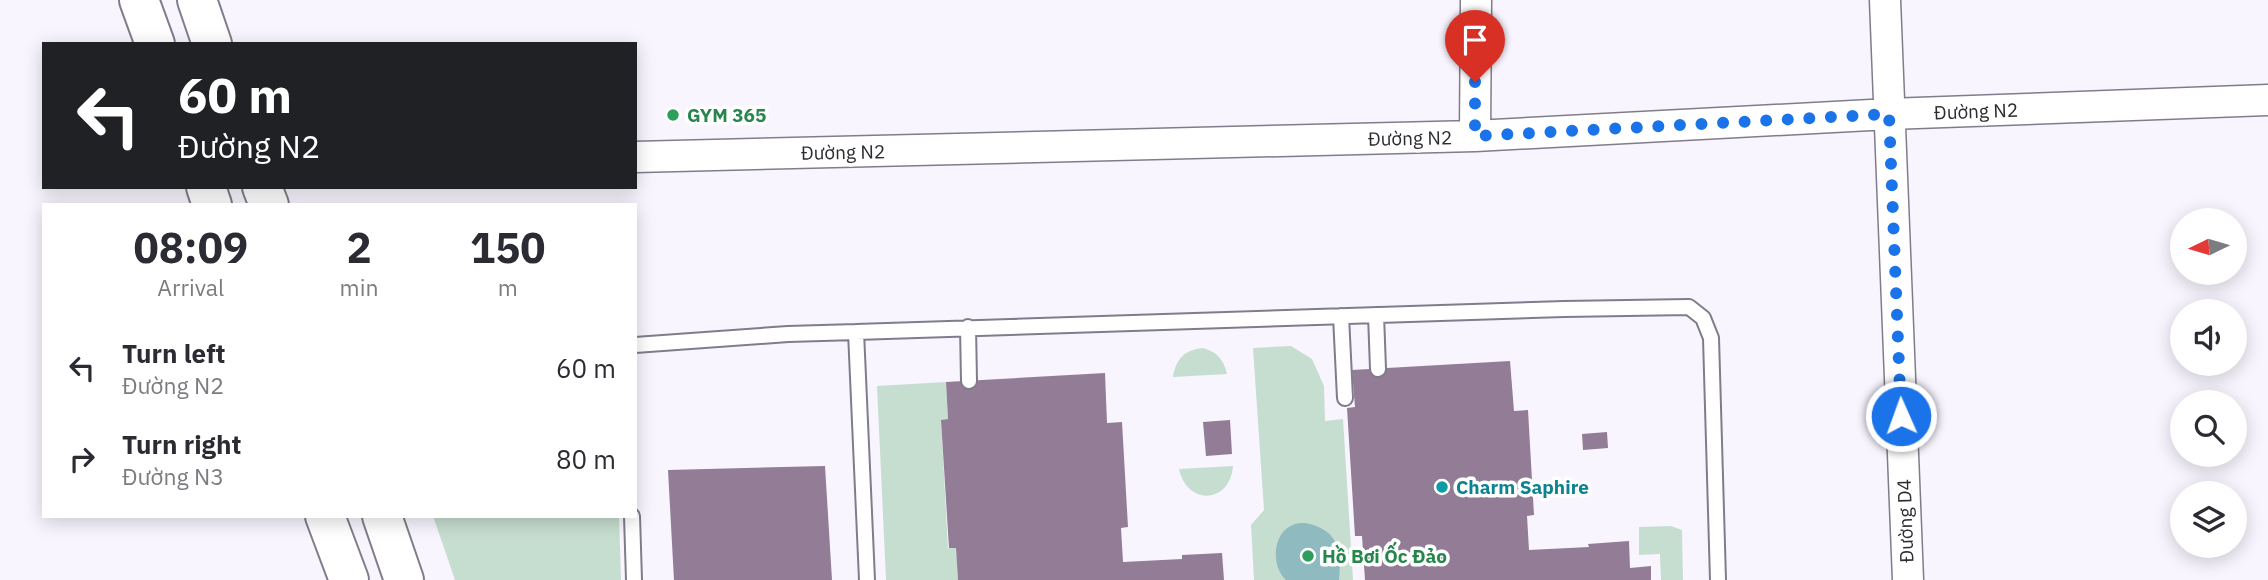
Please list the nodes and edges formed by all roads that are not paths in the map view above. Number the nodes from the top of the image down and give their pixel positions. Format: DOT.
graph roads {
  1 [pos="139,0"];
  2 [pos="197,0"];
  3 [pos="1476,0"];
  4 [pos="1885,0"];
  5 [pos="154,42"];
  6 [pos="211,42"];
  7 [pos="2268,100"];
  8 [pos="1889,114"];
  9 [pos="1475,136"];
  10 [pos="637,157"];
  11 [pos="1376,315"];
  12 [pos="1341,316"];
  13 [pos="968,327"];
  14 [pos="856,332"];
  15 [pos="637,345"];
  16 [pos="1378,369"];
  17 [pos="969,381"];
  18 [pos="1345,398"];
  19 [pos="326,518"];
  20 [pos="383,518"];
  21 [pos="632,518"];
  22 [pos="349,580"];
  23 [pos="404,580"];
  24 [pos="634,580"];
  25 [pos="867,580"];
  26 [pos="1718,580"];
  27 [pos="1908,580"];
  1 -- 5 [label="main road"];
  2 -- 6 [label="main road"];
  3 -- 9 [label="street"];
  4 -- 8 [label="street, Đường D4"];
  7 -- 8 [label="street, Đường N2"];
  8 -- 9 [label="street, Đường N2"];
  8 -- 27 [label="street, Đường D4"];
  9 -- 10 [label="street, Đường N2"];
  11 -- 12 [label="lane"];
  11 -- 16 [label="lane"];
  11 -- 26 [label="lane"];
  12 -- 13 [label="lane"];
  12 -- 18 [label="lane"];
  13 -- 14 [label="lane"];
  13 -- 17 [label="lane"];
  14 -- 15 [label="lane"];
  14 -- 25 [label="lane"];
  19 -- 22 [label="main road"];
  20 -- 23 [label="main road"];
  21 -- 24 [label="lane"];
}
